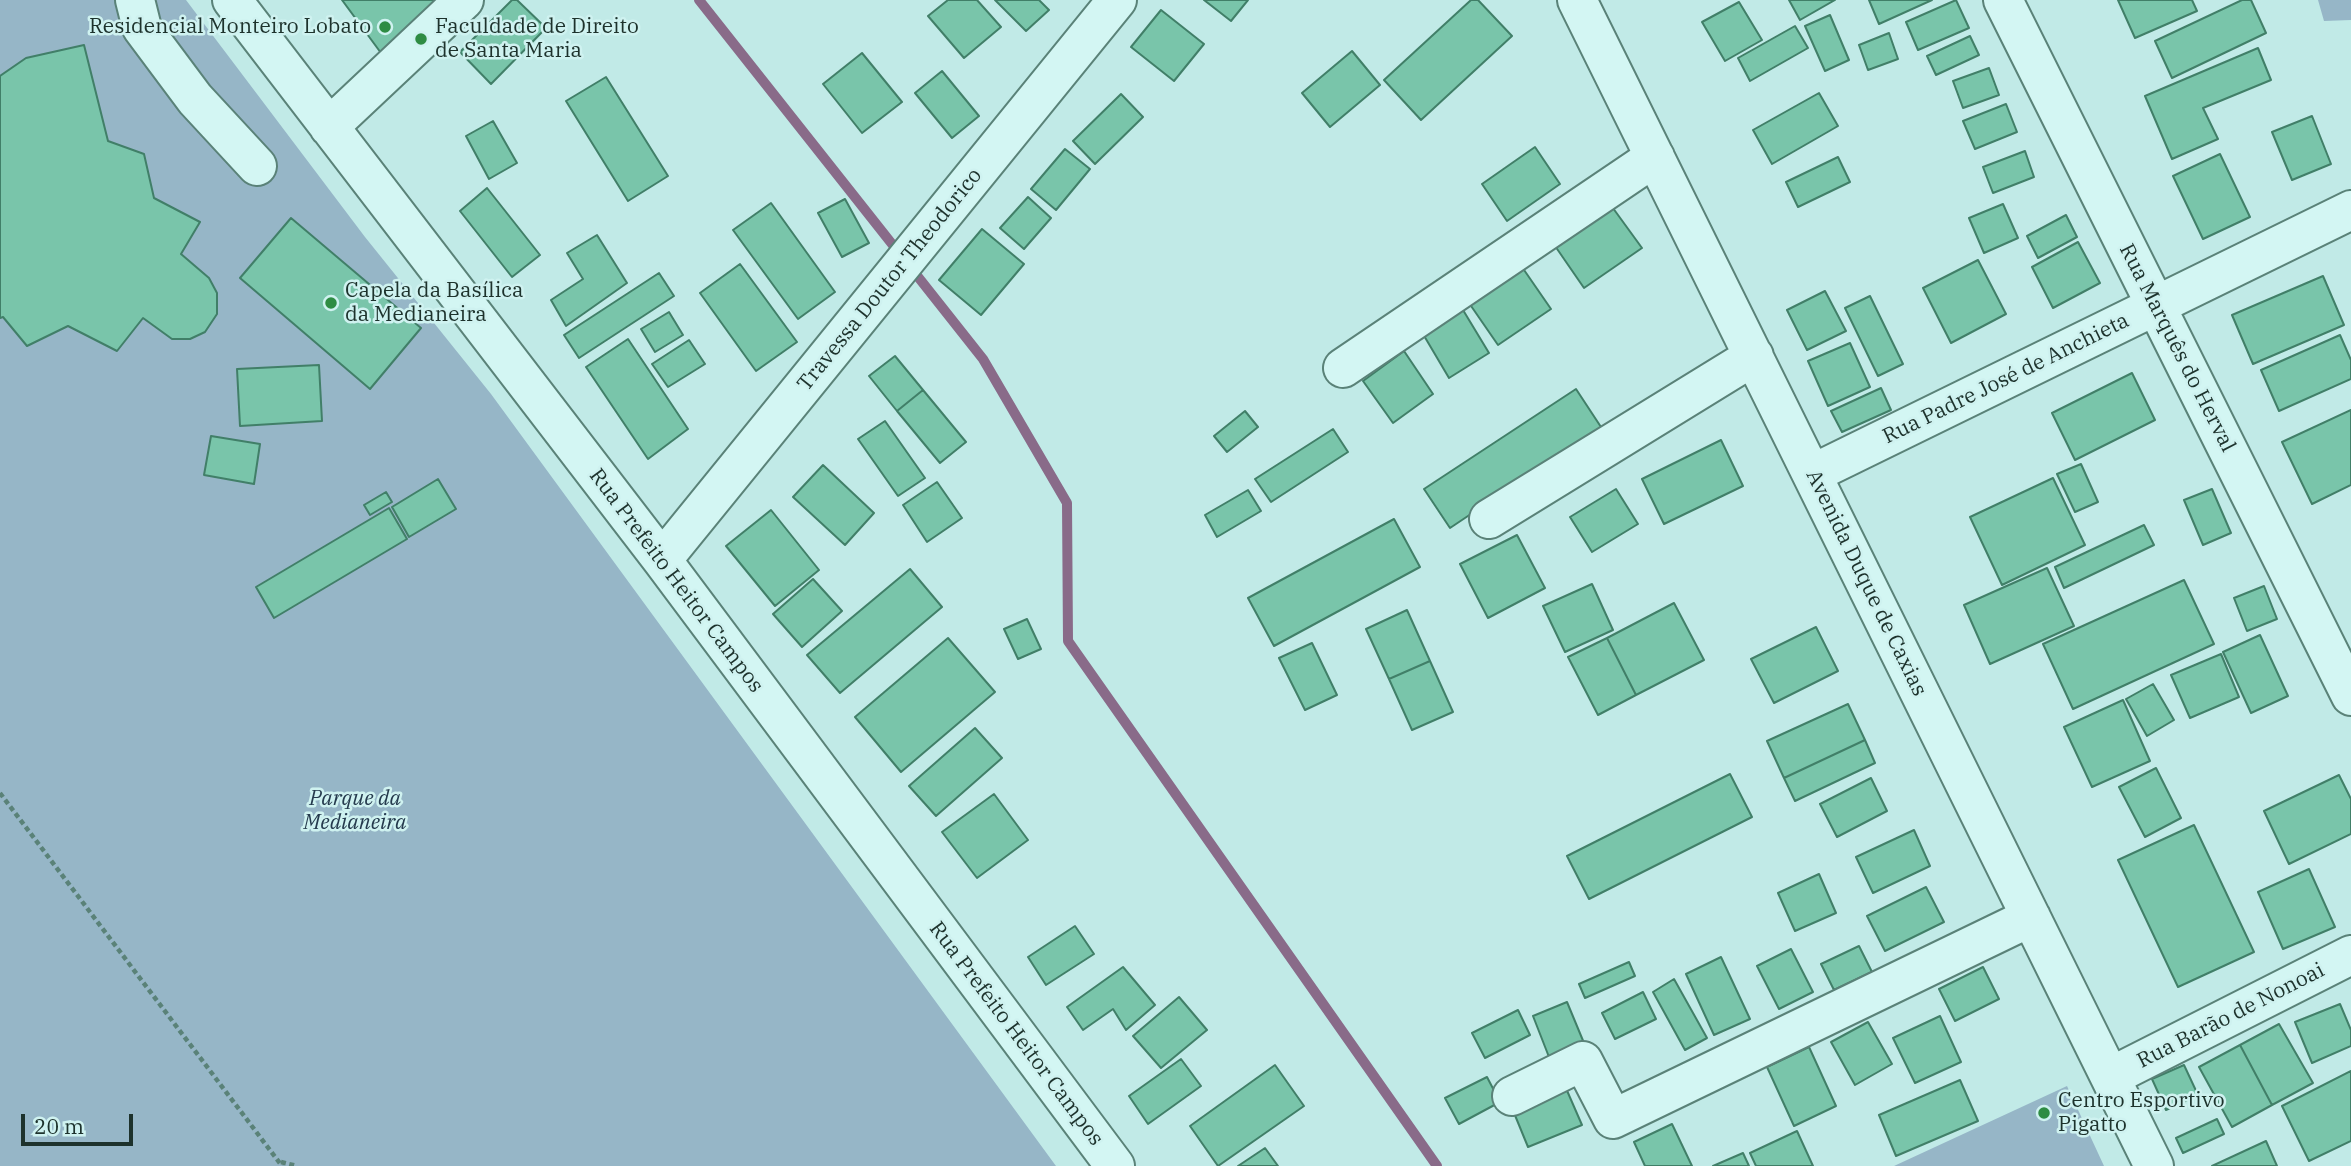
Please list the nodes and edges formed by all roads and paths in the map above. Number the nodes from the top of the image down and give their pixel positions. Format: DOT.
graph roads {
  1 [pos="135,0"];
  2 [pos="232,0"];
  3 [pos="464,0"];
  4 [pos="1117,0"];
  5 [pos="1577,0"];
  6 [pos="2003,0"];
  7 [pos="329,127"];
  8 [pos="1655,157"];
  9 [pos="257,166"];
  10 [pos="2351,210"];
  11 [pos="2156,305"];
  12 [pos="1754,356"];
  13 [pos="1343,368"];
  14 [pos="1812,474"];
  15 [pos="1489,519"];
  16 [pos="662,560"];
  17 [pos="2347,680"];
  18 [pos="0,793"];
  19 [pos="2031,918"];
  20 [pos="2351,956"];
  21 [pos="2110,1077"];
  22 [pos="1512,1096"];
  23 [pos="281,1164"];
  24 [pos="297,1166"];
  25 [pos="1115,1166"];
  26 [pos="2154,1166"];
  1 -- 9 [label="street"];
  2 -- 7 [label="street, Rua Prefeito Heitor Campos"];
  3 -- 7 [label="street"];
  4 -- 16 [label="street, Travessa Doutor Theodorico"];
  5 -- 8 [label="street, Avenida Duque de Caxias"];
  6 -- 11 [label="street, Rua Marquês do Herval"];
  7 -- 16 [label="street, Rua Prefeito Heitor Campos"];
  8 -- 12 [label="street, Avenida Duque de Caxias"];
  8 -- 13 [label="street"];
  10 -- 11 [label="street, Rua Padre José de Anchieta"];
  11 -- 14 [label="street, Rua Padre José de Anchieta"];
  11 -- 17 [label="street, Rua Marquês do Herval"];
  12 -- 14 [label="street, Avenida Duque de Caxias"];
  12 -- 15 [label="street"];
  14 -- 19 [label="street, Avenida Duque de Caxias"];
  16 -- 25 [label="street, Rua Prefeito Heitor Campos"];
  18 -- 23 [label="path"];
  19 -- 21 [label="street, Avenida Duque de Caxias"];
  19 -- 22 [label="street"];
  20 -- 21 [label="street, Rua Barão de Nonoai"];
  21 -- 26 [label="street, Avenida Duque de Caxias"];
  23 -- 24 [label="path"];
}
